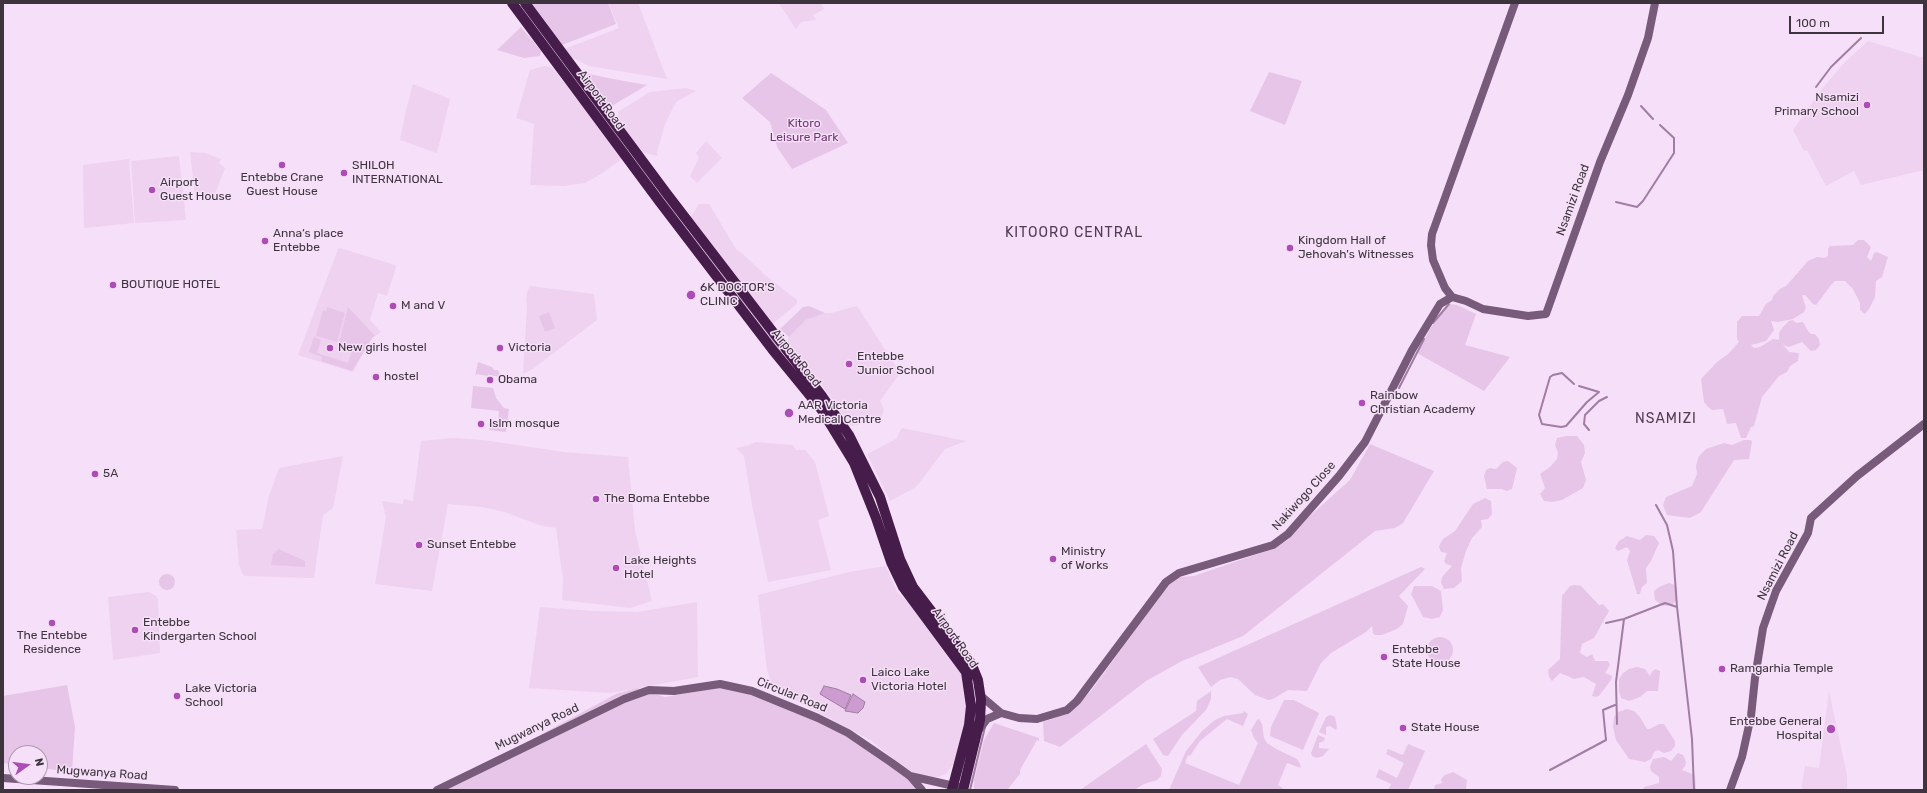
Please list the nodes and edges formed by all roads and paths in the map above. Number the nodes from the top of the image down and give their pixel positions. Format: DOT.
graph roads {
  1 [pos="512,3"];
  2 [pos="525,3"];
  3 [pos="1515,3"];
  4 [pos="1655,3"];
  5 [pos="530,18"];
  6 [pos="1452,297"];
  7 [pos="1924,424"];
  8 [pos="970,670"];
  9 [pos="649,690"];
  10 [pos="981,696"];
  11 [pos="1001,713"];
  12 [pos="977,733"];
  13 [pos="910,776"];
  14 [pos="3,778"];
  15 [pos="952,788"];
  16 [pos="963,789"];
  17 [pos="175,790"];
  18 [pos="437,790"];
  19 [pos="922,790"];
  20 [pos="1730,790"];
  1 -- 5 [label="highway, Airport Road"];
  2 -- 5 [label="highway, Airport Road"];
  3 -- 6 [label="street"];
  4 -- 6 [label="street, Nsamizi Road"];
  5 -- 8 [label="highway, Airport Road"];
  6 -- 11 [label="street, Nakiwogo Close"];
  7 -- 20 [label="street, Nsamizi Road"];
  8 -- 10 [label="highway, Airport Road"];
  8 -- 15 [label="highway, Airport Road"];
  9 -- 13 [label="street, Circular Road"];
  9 -- 18 [label="street, Mugwanya Road"];
  10 -- 11 [label="street"];
  10 -- 12 [label="highway, Airport Road"];
  11 -- 12 [label="street"];
  12 -- 16 [label="highway, Airport Road"];
  13 -- 15 [label="street, Circular Road"];
  13 -- 19 [label="street, Circular Road"];
  14 -- 17 [label="street, Mugwanya Road"];
  15 -- 16 [label="street, Circular Road"];
}
